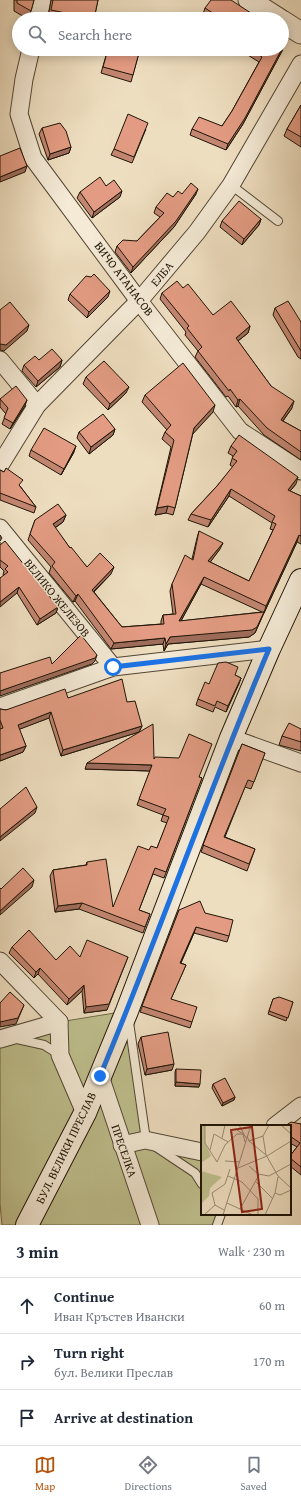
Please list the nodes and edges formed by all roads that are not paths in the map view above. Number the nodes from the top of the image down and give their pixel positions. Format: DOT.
graph roads {
  1 [pos="42,0"];
  2 [pos="249,0"];
  3 [pos="39,12"];
  4 [pos="268,12"];
  5 [pos="29,56"];
  6 [pos="301,64"];
  7 [pos="231,185"];
  8 [pos="278,221"];
  9 [pos="139,301"];
  10 [pos="0,360"];
  11 [pos="37,405"];
  12 [pos="0,464"];
  13 [pos="301,471"];
  14 [pos="0,528"];
  15 [pos="301,580"];
  16 [pos="269,649"];
  17 [pos="113,667"];
  18 [pos="0,707"];
  19 [pos="231,738"];
  20 [pos="301,763"];
  21 [pos="0,961"];
  22 [pos="127,1011"];
  23 [pos="59,1022"];
  24 [pos="0,1039"];
  25 [pos="60,1055"];
  26 [pos="100,1076"];
  27 [pos="301,1106"];
  28 [pos="85,1113"];
  29 [pos="276,1125"];
  30 [pos="145,1140"];
  31 [pos="122,1145"];
  32 [pos="201,1152"];
  33 [pos="201,1182"];
  34 [pos="220,1215"];
  35 [pos="27,1225"];
  36 [pos="150,1225"];
  37 [pos="216,1225"];
  1 -- 3 [label="street"];
  2 -- 4 [label="street"];
  5 -- 9 [label="street, ВИЧО АТАНАСОВ"];
  6 -- 7 [label="street, ЕЛБА"];
  7 -- 8 [label="lane"];
  7 -- 9 [label="street, ЕЛБА"];
  9 -- 11 [label="street, ЕЛБА"];
  9 -- 13 [label="street, ВИЧО АТАНАСОВ"];
  10 -- 11 [label="street"];
  11 -- 12 [label="street, ЕЛБА"];
  14 -- 17 [label="street, ВЕЛИКО ЖЕЛЕЗОВ"];
  15 -- 16 [label="main road, БУЛ. ВЕЛИКИ ПРЕСЛАВ"];
  16 -- 17 [label="street"];
  16 -- 19 [label="main road, БУЛ. ВЕЛИКИ ПРЕСЛАВ"];
  17 -- 18 [label="street"];
  19 -- 20 [label="street"];
  19 -- 22 [label="main road, БУЛ. ВЕЛИКИ ПРЕСЛАВ"];
  21 -- 23 [label="street"];
  22 -- 26 [label="main road, БУЛ. ВЕЛИКИ ПРЕСЛАВ"];
  22 -- 30 [label="lane"];
  23 -- 24 [label="street"];
  23 -- 25 [label="street"];
  24 -- 25 [label="lane"];
  25 -- 28 [label="street"];
  26 -- 28 [label="main road, БУЛ. ВЕЛИКИ ПРЕСЛАВ"];
  26 -- 31 [label="street, ПРЕСЕЛКА"];
  27 -- 29 [label="street"];
  28 -- 35 [label="main road, БУЛ. ВЕЛИКИ ПРЕСЛАВ"];
  30 -- 31 [label="street"];
  30 -- 32 [label="street"];
  30 -- 33 [label="lane"];
  31 -- 36 [label="street, ПРЕСЕЛКА"];
  34 -- 37 [label="lane"];
}
